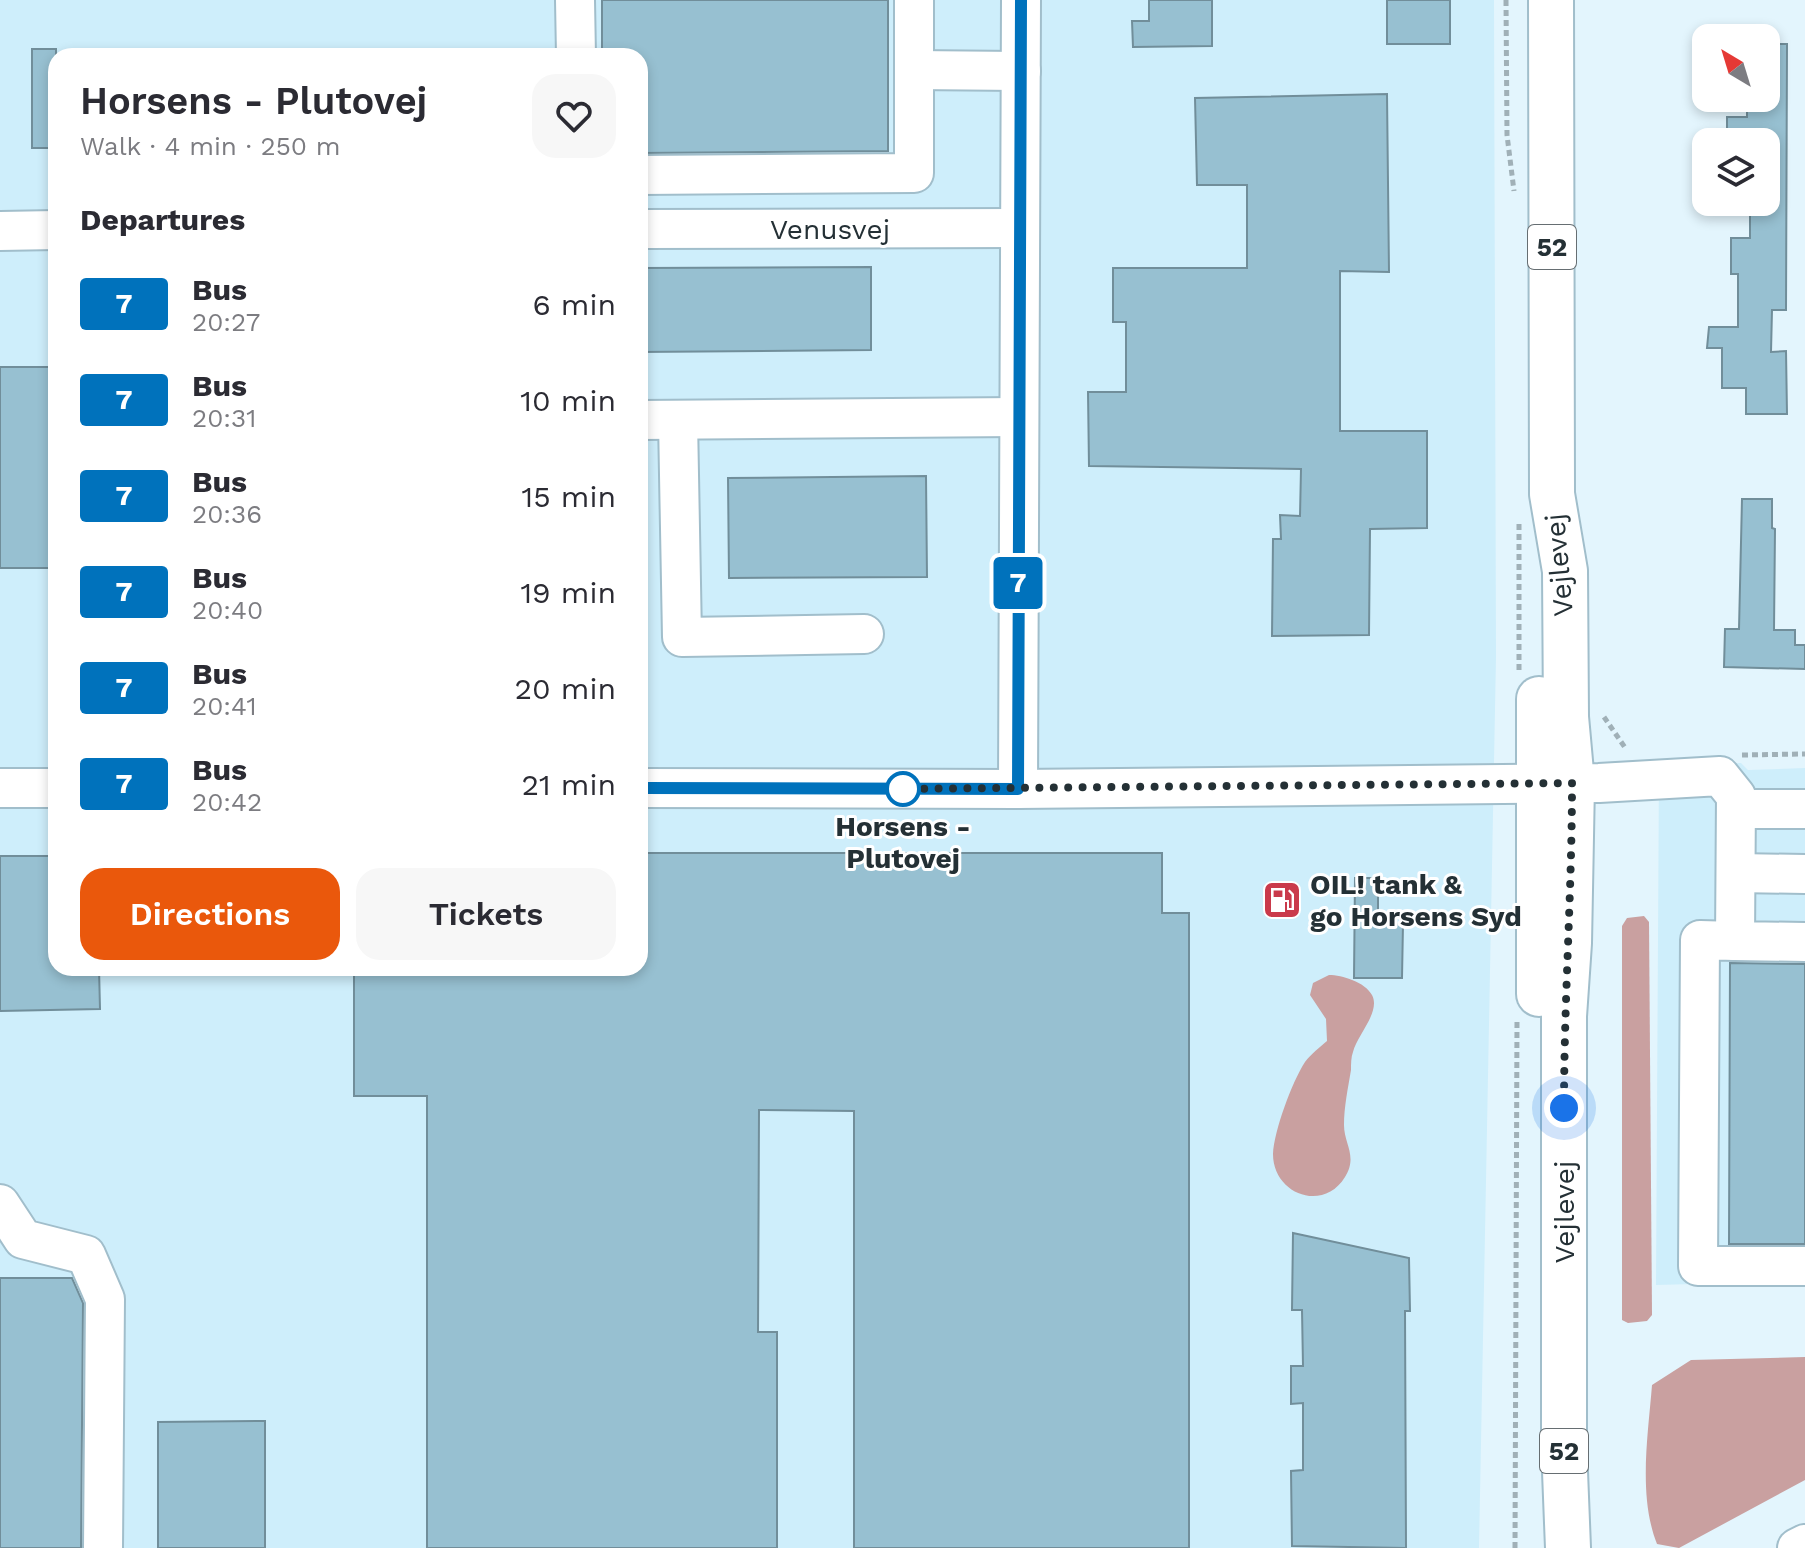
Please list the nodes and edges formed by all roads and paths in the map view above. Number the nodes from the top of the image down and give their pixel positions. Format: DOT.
graph roads {
  1 [pos="575,0"];
  2 [pos="914,0"];
  3 [pos="1021,0"];
  4 [pos="1551,0"];
  5 [pos="576,48"];
  6 [pos="914,70"];
  7 [pos="1021,71"];
  8 [pos="865,174"];
  9 [pos="648,175"];
  10 [pos="1020,228"];
  11 [pos="648,229"];
  12 [pos="866,229"];
  13 [pos="48,230"];
  14 [pos="0,231"];
  15 [pos="1019,417"];
  16 [pos="648,420"];
  17 [pos="678,420"];
  18 [pos="864,634"];
  19 [pos="1556,782"];
  20 [pos="0,788"];
  21 [pos="48,788"];
  22 [pos="648,788"];
  23 [pos="1018,789"];
  24 [pos="1736,809"];
  25 [pos="1805,809"];
  26 [pos="1736,873"];
  27 [pos="1805,874"];
  28 [pos="1735,941"];
  29 [pos="1805,942"];
  30 [pos="0,1204"];
  31 [pos="1805,1266"];
  32 [pos="1538,1378"];
  33 [pos="1805,1544"];
  34 [pos="103,1548"];
  35 [pos="1539,1548"];
  36 [pos="1553,1548"];
  37 [pos="1568,1548"];
  38 [pos="1797,1548"];
  1 -- 5 [label="street"];
  2 -- 6 [label="street"];
  3 -- 7 [label="street"];
  4 -- 19 [label="main road, Vejlevej / 52"];
  6 -- 7 [label="street"];
  6 -- 8 [label="street"];
  7 -- 10 [label="street"];
  8 -- 9 [label="street"];
  8 -- 12 [label="street"];
  10 -- 12 [label="street, Venusvej"];
  10 -- 15 [label="street"];
  11 -- 12 [label="street, Venusvej"];
  13 -- 14 [label="street"];
  15 -- 17 [label="street"];
  15 -- 23 [label="street"];
  16 -- 17 [label="street"];
  17 -- 18 [label="street"];
  19 -- 23 [label="street"];
  19 -- 24 [label="street"];
  19 -- 32 [label="main road, Vejlevej / 52"];
  19 -- 37 [label="main road, Vejlevej / 52"];
  20 -- 21 [label="street"];
  22 -- 23 [label="street"];
  24 -- 25 [label="street"];
  24 -- 26 [label="street"];
  26 -- 27 [label="street"];
  26 -- 28 [label="street"];
  28 -- 29 [label="street"];
  28 -- 31 [label="street"];
  30 -- 34 [label="street"];
  32 -- 35 [label="main road, Vejlevej / 52"];
  32 -- 36 [label="main road"];
  33 -- 38 [label="street"];
}
